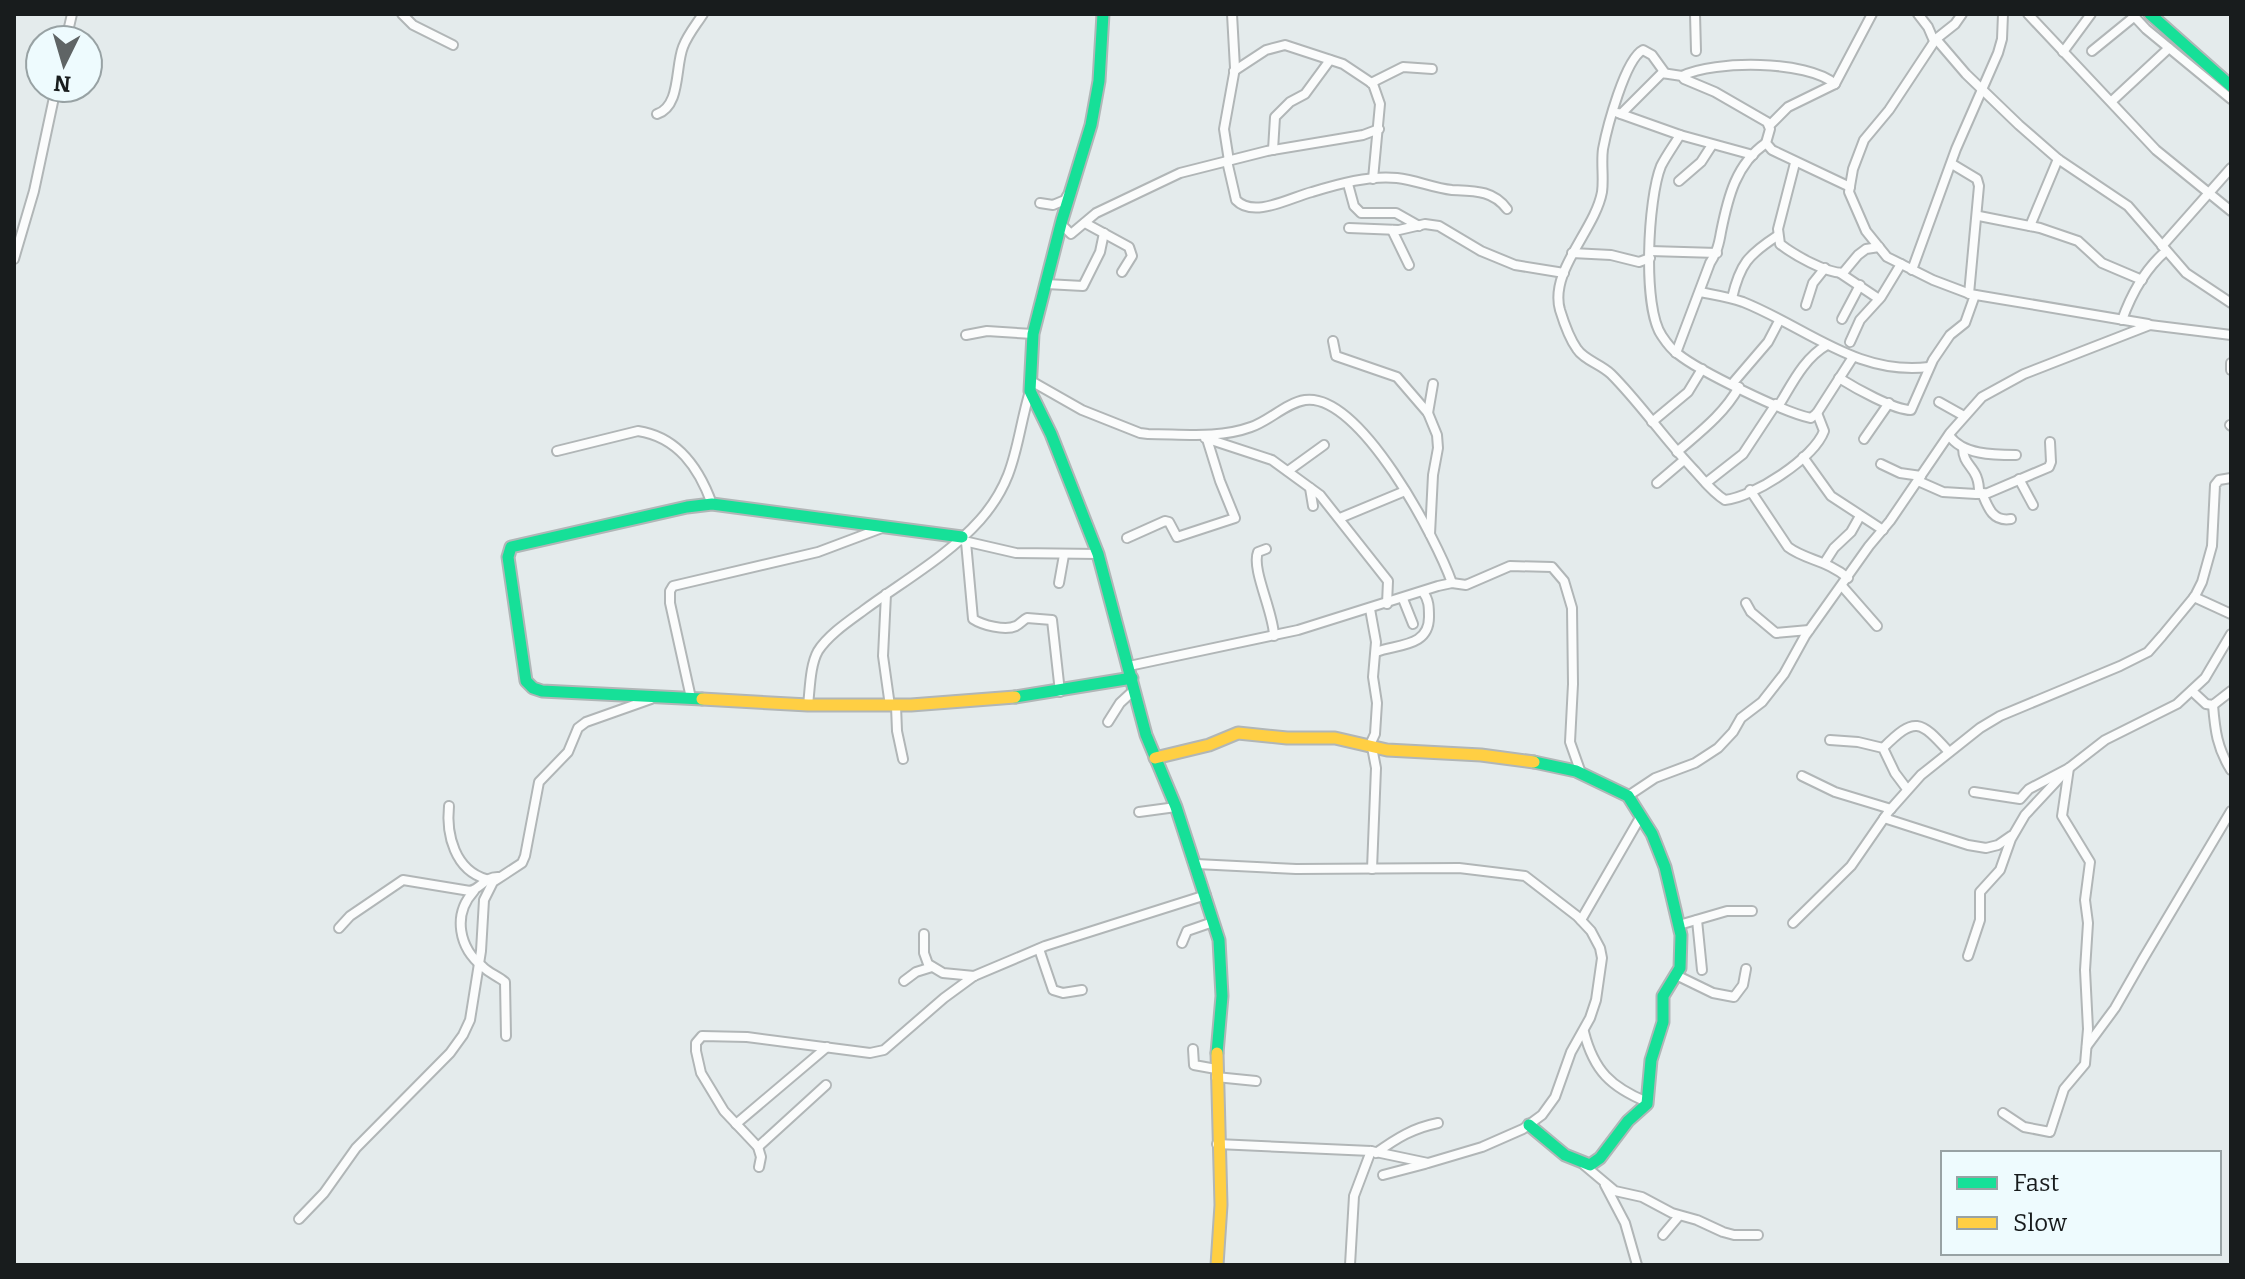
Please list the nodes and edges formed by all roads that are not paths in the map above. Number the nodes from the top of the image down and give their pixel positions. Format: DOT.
graph roads {
  1 [pos="402,14"];
  2 [pos="703,14"];
  3 [pos="1103,14"];
  4 [pos="1232,14"];
  5 [pos="1695,14"];
  6 [pos="1872,14"];
  7 [pos="1918,14"];
  8 [pos="1962,14"];
  9 [pos="2003,14"];
  10 [pos="2091,14"];
  11 [pos="2150,14"];
  12 [pos="2134,15"];
  13 [pos="2035,16"];
  14 [pos="1935,40"];
  15 [pos="453,45"];
  16 [pos="2169,48"];
  17 [pos="1696,51"];
  18 [pos="2092,51"];
  19 [pos="2063,52"];
  20 [pos="1330,60"];
  21 [pos="1432,69"];
  22 [pos="1234,71"];
  23 [pos="1665,73"];
  24 [pos="1682,76"];
  25 [pos="1371,83"];
  26 [pos="1835,84"];
  27 [pos="2231,86"];
  28 [pos="1982,89"];
  29 [pos="2231,99"];
  30 [pos="2112,101"];
  31 [pos="53,104"];
  32 [pos="1618,112"];
  33 [pos="657,114"];
  34 [pos="1770,125"];
  35 [pos="1379,129"];
  36 [pos="1680,135"];
  37 [pos="1766,143"];
  38 [pos="1712,145"];
  39 [pos="1273,150"];
  40 [pos="1753,155"];
  41 [pos="2058,159"];
  42 [pos="1228,161"];
  43 [pos="1795,163"];
  44 [pos="1952,164"];
  45 [pos="2231,168"];
  46 [pos="1373,179"];
  47 [pos="1679,181"];
  48 [pos="1074,182"];
  49 [pos="1348,184"];
  50 [pos="1850,187"];
  51 [pos="2208,194"];
  52 [pos="1040,203"];
  53 [pos="1507,209"];
  54 [pos="2231,211"];
  55 [pos="1979,216"];
  56 [pos="1085,223"];
  57 [pos="1062,225"];
  58 [pos="1419,226"];
  59 [pos="2030,226"];
  60 [pos="1349,228"];
  61 [pos="1392,230"];
  62 [pos="1104,233"];
  63 [pos="1777,236"];
  64 [pos="1879,247"];
  65 [pos="2164,249"];
  66 [pos="1572,253"];
  67 [pos="1717,253"];
  68 [pos="1650,254"];
  69 [pos="14,259"];
  70 [pos="1901,264"];
  71 [pos="1409,265"];
  72 [pos="1825,268"];
  73 [pos="1912,270"];
  74 [pos="1122,272"];
  75 [pos="1564,273"];
  76 [pos="1840,273"];
  77 [pos="2142,280"];
  78 [pos="1046,284"];
  79 [pos="1860,285"];
  80 [pos="1700,292"];
  81 [pos="1972,294"];
  82 [pos="1732,298"];
  83 [pos="1879,299"];
  84 [pos="2231,303"];
  85 [pos="1806,305"];
  86 [pos="1842,319"];
  87 [pos="2122,320"];
  88 [pos="1779,321"];
  89 [pos="2150,325"];
  90 [pos="1033,334"];
  91 [pos="966,335"];
  92 [pos="2231,335"];
  93 [pos="1333,341"];
  94 [pos="1850,342"];
  95 [pos="1827,345"];
  96 [pos="1676,353"];
  97 [pos="1853,357"];
  98 [pos="2231,363"];
  99 [pos="1929,367"];
  100 [pos="1702,369"];
  101 [pos="2231,370"];
  102 [pos="1839,378"];
  103 [pos="1433,384"];
  104 [pos="1030,386"];
  105 [pos="1736,386"];
  106 [pos="1939,402"];
  107 [pos="1889,403"];
  108 [pos="1777,405"];
  109 [pos="1428,413"];
  110 [pos="1817,413"];
  111 [pos="1964,416"];
  112 [pos="1652,422"];
  113 [pos="1949,435"];
  114 [pos="1202,437"];
  115 [pos="1864,439"];
  116 [pos="2050,442"];
  117 [pos="1324,445"];
  118 [pos="1963,448"];
  119 [pos="557,451"];
  120 [pos="2016,455"];
  121 [pos="1681,456"];
  122 [pos="1803,457"];
  123 [pos="1881,464"];
  124 [pos="1288,471"];
  125 [pos="2231,478"];
  126 [pos="1920,479"];
  127 [pos="2019,479"];
  128 [pos="1657,483"];
  129 [pos="1706,483"];
  130 [pos="1310,488"];
  131 [pos="1750,490"];
  132 [pos="1405,491"];
  133 [pos="1981,494"];
  134 [pos="712,504"];
  135 [pos="2033,505"];
  136 [pos="1313,506"];
  137 [pos="1860,516"];
  138 [pos="1340,518"];
  139 [pos="2011,519"];
  140 [pos="882,528"];
  141 [pos="1883,530"];
  142 [pos="1430,534"];
  143 [pos="1127,538"];
  144 [pos="962,539"];
  145 [pos="1266,549"];
  146 [pos="1098,554"];
  147 [pos="1064,555"];
  148 [pos="1825,562"];
  149 [pos="1845,582"];
  150 [pos="1059,583"];
  151 [pos="1452,583"];
  152 [pos="1423,592"];
  153 [pos="886,594"];
  154 [pos="2194,597"];
  155 [pos="1403,599"];
  156 [pos="1746,603"];
  157 [pos="1387,604"];
  158 [pos="1370,609"];
  159 [pos="2231,614"];
  160 [pos="1413,624"];
  161 [pos="1877,626"];
  162 [pos="1809,630"];
  163 [pos="2231,634"];
  164 [pos="1274,636"];
  165 [pos="1376,652"];
  166 [pos="1131,672"];
  167 [pos="1133,691"];
  168 [pos="2192,691"];
  169 [pos="2231,691"];
  170 [pos="1060,692"];
  171 [pos="651,698"];
  172 [pos="691,698"];
  173 [pos="808,705"];
  174 [pos="2213,705"];
  175 [pos="893,706"];
  176 [pos="1108,722"];
  177 [pos="1830,740"];
  178 [pos="1371,747"];
  179 [pos="1883,748"];
  180 [pos="1949,752"];
  181 [pos="1155,758"];
  182 [pos="903,759"];
  183 [pos="2069,768"];
  184 [pos="2231,770"];
  185 [pos="1581,773"];
  186 [pos="1802,776"];
  187 [pos="1907,789"];
  188 [pos="1974,792"];
  189 [pos="1628,796"];
  190 [pos="449,806"];
  191 [pos="1176,807"];
  192 [pos="1891,809"];
  193 [pos="2231,811"];
  194 [pos="1139,812"];
  195 [pos="1641,816"];
  196 [pos="1884,818"];
  197 [pos="2014,834"];
  198 [pos="1196,864"];
  199 [pos="1372,869"];
  200 [pos="499,877"];
  201 [pos="486,879"];
  202 [pos="474,891"];
  203 [pos="1206,895"];
  204 [pos="1752,911"];
  205 [pos="1581,920"];
  206 [pos="1697,920"];
  207 [pos="1213,922"];
  208 [pos="1793,923"];
  209 [pos="1679,925"];
  210 [pos="339,928"];
  211 [pos="924,934"];
  212 [pos="1182,943"];
  213 [pos="1039,949"];
  214 [pos="1968,956"];
  215 [pos="479,965"];
  216 [pos="932,967"];
  217 [pos="1746,969"];
  218 [pos="1702,970"];
  219 [pos="1676,975"];
  220 [pos="974,976"];
  221 [pos="904,981"];
  222 [pos="1082,990"];
  223 [pos="1584,1032"];
  224 [pos="506,1036"];
  225 [pos="2087,1046"];
  226 [pos="827,1047"];
  227 [pos="1193,1049"];
  228 [pos="1216,1073"];
  229 [pos="1256,1081"];
  230 [pos="826,1085"];
  231 [pos="1647,1102"];
  232 [pos="2003,1113"];
  233 [pos="1438,1123"];
  234 [pos="736,1124"];
  235 [pos="1529,1125"];
  236 [pos="1217,1144"];
  237 [pos="758,1147"];
  238 [pos="1373,1152"];
  239 [pos="1427,1163"];
  240 [pos="1584,1165"];
  241 [pos="759,1167"];
  242 [pos="1383,1175"];
  243 [pos="1605,1185"];
  244 [pos="1679,1216"];
  245 [pos="299,1219"];
  246 [pos="1663,1235"];
  247 [pos="1758,1235"];
  248 [pos="1217,1265"];
  249 [pos="1350,1265"];
  250 [pos="1637,1265"];
  1 -- 15 [label="street"];
  2 -- 33 [label="street"];
  3 -- 48 [label="main road"];
  4 -- 22 [label="street"];
  5 -- 17 [label="street"];
  6 -- 26 [label="street"];
  7 -- 14 [label="street"];
  8 -- 14 [label="street"];
  9 -- 28 [label="street"];
  10 -- 19 [label="street"];
  11 -- 27 [label="main road"];
  12 -- 16 [label="street"];
  12 -- 18 [label="street"];
  13 -- 19 [label="street"];
  14 -- 28 [label="street"];
  14 -- 50 [label="street"];
  16 -- 29 [label="street"];
  16 -- 30 [label="street"];
  19 -- 30 [label="street"];
  20 -- 22 [label="street"];
  20 -- 25 [label="street"];
  20 -- 39 [label="street"];
  21 -- 25 [label="street"];
  22 -- 42 [label="street"];
  23 -- 24 [label="street"];
  23 -- 32 [label="street"];
  23 -- 32 [label="street"];
  24 -- 26 [label="street"];
  24 -- 34 [label="street"];
  25 -- 35 [label="street"];
  26 -- 34 [label="street"];
  28 -- 41 [label="street"];
  28 -- 44 [label="street"];
  30 -- 51 [label="street"];
  31 -- 69 [label="street"];
  32 -- 36 [label="street"];
  32 -- 66 [label="street"];
  34 -- 37 [label="street"];
  35 -- 39 [label="street"];
  35 -- 46 [label="street"];
  36 -- 38 [label="street"];
  36 -- 68 [label="street"];
  37 -- 40 [label="street"];
  37 -- 43 [label="street"];
  38 -- 40 [label="street"];
  38 -- 47 [label="street"];
  39 -- 42 [label="street"];
  40 -- 67 [label="street"];
  41 -- 59 [label="street"];
  41 -- 65 [label="street"];
  42 -- 49 [label="street"];
  42 -- 56 [label="street"];
  43 -- 50 [label="street"];
  43 -- 63 [label="street"];
  44 -- 55 [label="street"];
  44 -- 73 [label="street"];
  45 -- 51 [label="street"];
  46 -- 49 [label="street"];
  46 -- 53 [label="street"];
  48 -- 52 [label="street"];
  48 -- 57 [label="main road"];
  49 -- 58 [label="street"];
  50 -- 64 [label="street"];
  51 -- 54 [label="street"];
  51 -- 65 [label="street"];
  55 -- 59 [label="street"];
  55 -- 81 [label="street"];
  56 -- 57 [label="street"];
  56 -- 62 [label="street"];
  57 -- 78 [label="main road"];
  58 -- 61 [label="street"];
  58 -- 75 [label="street"];
  59 -- 77 [label="street"];
  60 -- 61 [label="street"];
  61 -- 71 [label="street"];
  62 -- 74 [label="street"];
  62 -- 78 [label="street"];
  63 -- 72 [label="street"];
  63 -- 82 [label="street"];
  64 -- 70 [label="street"];
  64 -- 76 [label="street"];
  65 -- 77 [label="street"];
  65 -- 84 [label="street"];
  66 -- 68 [label="street"];
  66 -- 75 [label="street"];
  67 -- 68 [label="street"];
  67 -- 80 [label="street"];
  68 -- 96 [label="street"];
  70 -- 73 [label="street"];
  70 -- 83 [label="street"];
  72 -- 76 [label="street"];
  72 -- 85 [label="street"];
  73 -- 81 [label="street"];
  75 -- 112 [label="street"];
  76 -- 79 [label="street"];
  77 -- 87 [label="street"];
  78 -- 90 [label="main road"];
  79 -- 83 [label="street"];
  79 -- 86 [label="street"];
  80 -- 82 [label="street"];
  80 -- 96 [label="street"];
  81 -- 87 [label="street"];
  81 -- 99 [label="street"];
  82 -- 88 [label="street"];
  83 -- 94 [label="street"];
  87 -- 89 [label="street"];
  88 -- 95 [label="street"];
  88 -- 105 [label="street"];
  89 -- 92 [label="street"];
  89 -- 111 [label="street"];
  90 -- 91 [label="street"];
  90 -- 104 [label="main road"];
  93 -- 109 [label="street"];
  95 -- 97 [label="street"];
  95 -- 108 [label="street"];
  96 -- 100 [label="street"];
  97 -- 99 [label="street"];
  97 -- 102 [label="street"];
  98 -- 101 [label="street"];
  99 -- 107 [label="street"];
  100 -- 105 [label="street"];
  100 -- 112 [label="street"];
  102 -- 107 [label="street"];
  102 -- 110 [label="street"];
  103 -- 109 [label="street"];
  104 -- 114 [label="street"];
  104 -- 144 [label="street"];
  104 -- 146 [label="main road"];
  105 -- 108 [label="street"];
  105 -- 121 [label="street"];
  106 -- 111 [label="street"];
  107 -- 115 [label="street"];
  108 -- 110 [label="street"];
  108 -- 129 [label="street"];
  109 -- 142 [label="street"];
  110 -- 122 [label="street"];
  111 -- 113 [label="street"];
  112 -- 121 [label="street"];
  113 -- 118 [label="street"];
  113 -- 126 [label="street"];
  114 -- 124 [label="street"];
  114 -- 132 [label="street"];
  114 -- 143 [label="street"];
  116 -- 127 [label="street"];
  117 -- 124 [label="street"];
  118 -- 120 [label="street"];
  118 -- 133 [label="street"];
  119 -- 134 [label="street"];
  121 -- 128 [label="street"];
  121 -- 129 [label="street"];
  122 -- 131 [label="street"];
  122 -- 137 [label="street"];
  123 -- 126 [label="street"];
  124 -- 130 [label="street"];
  125 -- 154 [label="street"];
  126 -- 133 [label="street"];
  126 -- 141 [label="street"];
  127 -- 133 [label="street"];
  127 -- 135 [label="street"];
  129 -- 131 [label="street"];
  130 -- 136 [label="street"];
  130 -- 138 [label="street"];
  131 -- 148 [label="street"];
  132 -- 138 [label="street"];
  132 -- 142 [label="street"];
  133 -- 139 [label="street"];
  134 -- 140 [label="main road"];
  134 -- 171 [label="main road"];
  137 -- 141 [label="street"];
  137 -- 148 [label="street"];
  138 -- 157 [label="street"];
  140 -- 144 [label="main road"];
  140 -- 172 [label="street"];
  141 -- 149 [label="street"];
  142 -- 151 [label="street"];
  144 -- 147 [label="street"];
  144 -- 153 [label="street"];
  144 -- 170 [label="street"];
  145 -- 164 [label="street"];
  146 -- 147 [label="street"];
  146 -- 166 [label="main road"];
  147 -- 150 [label="street"];
  148 -- 149 [label="street"];
  149 -- 161 [label="street"];
  149 -- 162 [label="street"];
  151 -- 152 [label="street"];
  151 -- 185 [label="street"];
  152 -- 155 [label="street"];
  152 -- 165 [label="street"];
  153 -- 173 [label="street"];
  153 -- 175 [label="street"];
  154 -- 159 [label="street"];
  154 -- 180 [label="street"];
  155 -- 157 [label="street"];
  155 -- 160 [label="street"];
  156 -- 162 [label="street"];
  157 -- 158 [label="street"];
  158 -- 164 [label="street"];
  158 -- 165 [label="street"];
  162 -- 189 [label="street"];
  163 -- 168 [label="street"];
  164 -- 166 [label="street"];
  165 -- 178 [label="street"];
  166 -- 167 [label="main road"];
  166 -- 170 [label="main road"];
  167 -- 176 [label="street"];
  167 -- 181 [label="main road"];
  168 -- 174 [label="street"];
  168 -- 183 [label="street"];
  169 -- 174 [label="street"];
  170 -- 175 [label="main road"];
  171 -- 172 [label="main road"];
  171 -- 200 [label="street"];
  172 -- 173 [label="main road"];
  173 -- 175 [label="main road"];
  174 -- 184 [label="street"];
  175 -- 182 [label="street"];
  177 -- 179 [label="street"];
  178 -- 181 [label="main road"];
  178 -- 185 [label="main road"];
  178 -- 199 [label="street"];
  179 -- 180 [label="street"];
  179 -- 187 [label="street"];
  180 -- 187 [label="street"];
  181 -- 191 [label="main road"];
  183 -- 188 [label="street"];
  183 -- 197 [label="street"];
  183 -- 225 [label="street"];
  185 -- 189 [label="main road"];
  186 -- 192 [label="street"];
  187 -- 192 [label="street"];
  189 -- 195 [label="main road"];
  190 -- 201 [label="street"];
  191 -- 194 [label="street"];
  191 -- 198 [label="main road"];
  192 -- 196 [label="street"];
  193 -- 225 [label="street"];
  195 -- 205 [label="street"];
  195 -- 209 [label="main road"];
  196 -- 197 [label="street"];
  196 -- 208 [label="street"];
  197 -- 214 [label="street"];
  198 -- 199 [label="street"];
  198 -- 203 [label="main road"];
  199 -- 205 [label="street"];
  200 -- 201 [label="street"];
  200 -- 215 [label="street"];
  201 -- 202 [label="street"];
  202 -- 210 [label="street"];
  202 -- 215 [label="street"];
  203 -- 207 [label="main road"];
  203 -- 213 [label="street"];
  204 -- 206 [label="street"];
  205 -- 223 [label="street"];
  206 -- 209 [label="street"];
  206 -- 218 [label="street"];
  207 -- 212 [label="street"];
  207 -- 228 [label="main road"];
  209 -- 219 [label="main road"];
  211 -- 216 [label="street"];
  213 -- 220 [label="street"];
  213 -- 222 [label="street"];
  215 -- 224 [label="street"];
  215 -- 245 [label="street"];
  216 -- 220 [label="street"];
  216 -- 221 [label="street"];
  217 -- 219 [label="street"];
  219 -- 231 [label="main road"];
  220 -- 226 [label="street"];
  223 -- 231 [label="street"];
  223 -- 235 [label="street"];
  225 -- 232 [label="street"];
  226 -- 234 [label="street"];
  226 -- 234 [label="street"];
  227 -- 228 [label="street"];
  228 -- 229 [label="street"];
  228 -- 236 [label="main road"];
  230 -- 237 [label="street"];
  231 -- 240 [label="main road"];
  233 -- 238 [label="street"];
  234 -- 237 [label="street"];
  235 -- 239 [label="street"];
  235 -- 240 [label="main road"];
  236 -- 238 [label="street"];
  236 -- 248 [label="main road"];
  237 -- 241 [label="street"];
  238 -- 239 [label="street"];
  238 -- 249 [label="street"];
  239 -- 242 [label="street"];
  240 -- 243 [label="street"];
  243 -- 244 [label="street"];
  243 -- 250 [label="street"];
  244 -- 246 [label="street"];
  244 -- 247 [label="street"];
}
